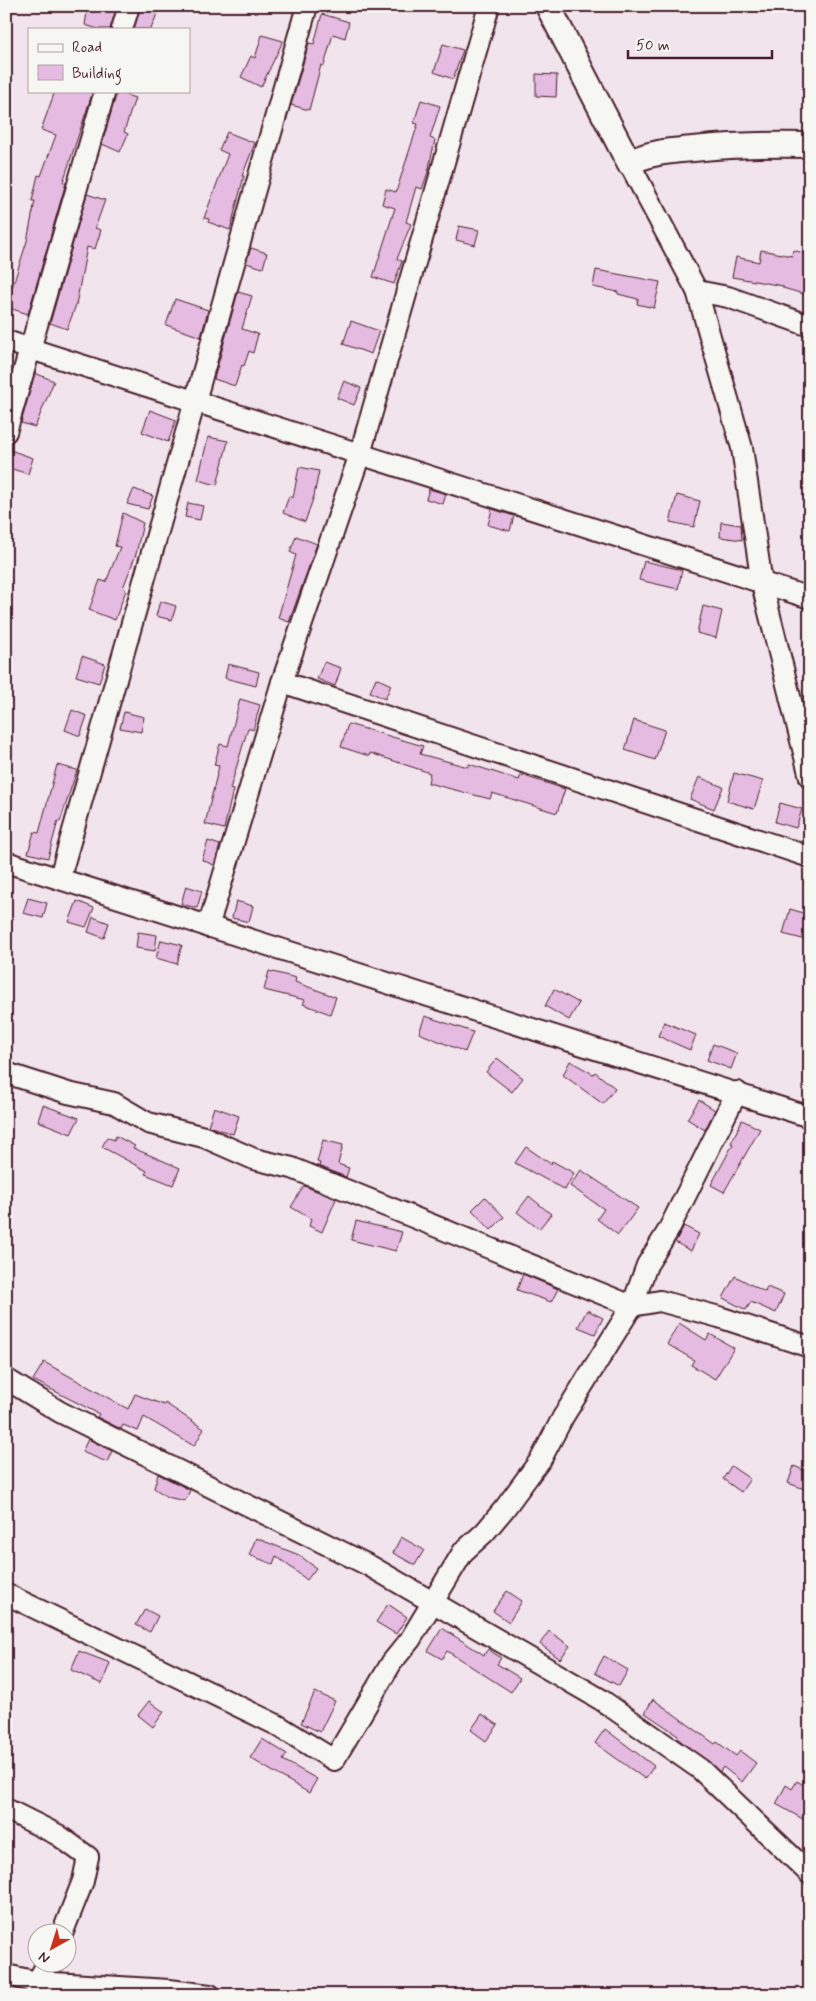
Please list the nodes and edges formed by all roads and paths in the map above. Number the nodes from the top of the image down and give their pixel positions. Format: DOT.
graph roads {
  1 [pos="129,6"];
  2 [pos="307,6"];
  3 [pos="490,6"];
  4 [pos="548,6"];
  5 [pos="122,28"];
  6 [pos="104,92"];
  7 [pos="810,145"];
  8 [pos="629,163"];
  9 [pos="696,291"];
  10 [pos="810,326"];
  11 [pos="6,341"];
  12 [pos="32,349"];
  13 [pos="196,402"];
  14 [pos="6,432"];
  15 [pos="360,454"];
  16 [pos="762,584"];
  17 [pos="810,598"];
  18 [pos="282,682"];
  19 [pos="810,777"];
  20 [pos="810,857"];
  21 [pos="6,862"];
  22 [pos="60,878"];
  23 [pos="208,927"];
  24 [pos="6,1073"];
  25 [pos="737,1092"];
  26 [pos="810,1117"];
  27 [pos="632,1306"];
  28 [pos="810,1347"];
  29 [pos="6,1379"];
  30 [pos="6,1594"];
  31 [pos="434,1602"];
  32 [pos="6,1809"];
  33 [pos="810,1874"];
  34 [pos="66,1924"];
  35 [pos="43,1974"];
  36 [pos="6,1975"];
  37 [pos="36,1989"];
  38 [pos="169,1992"];
  39 [pos="210,1995"];
  1 -- 5 [label="street"];
  2 -- 13 [label="street"];
  3 -- 15 [label="street"];
  4 -- 8 [label="street"];
  6 -- 12 [label="street"];
  7 -- 8 [label="street"];
  8 -- 9 [label="street"];
  9 -- 10 [label="street"];
  9 -- 16 [label="street"];
  11 -- 12 [label="street"];
  12 -- 13 [label="street"];
  12 -- 14 [label="street"];
  13 -- 15 [label="street"];
  13 -- 22 [label="street"];
  15 -- 16 [label="street"];
  15 -- 18 [label="street"];
  16 -- 17 [label="street"];
  16 -- 19 [label="street"];
  18 -- 20 [label="street"];
  18 -- 23 [label="street"];
  21 -- 22 [label="street"];
  22 -- 23 [label="street"];
  23 -- 25 [label="street"];
  24 -- 27 [label="street"];
  25 -- 26 [label="street"];
  25 -- 27 [label="street"];
  27 -- 28 [label="street"];
  27 -- 31 [label="street"];
  29 -- 31 [label="street"];
  30 -- 31 [label="street"];
  31 -- 33 [label="street"];
  32 -- 34 [label="street"];
  35 -- 37 [label="street"];
  36 -- 37 [label="street"];
  37 -- 38 [label="street"];
  38 -- 39 [label="street"];
}
